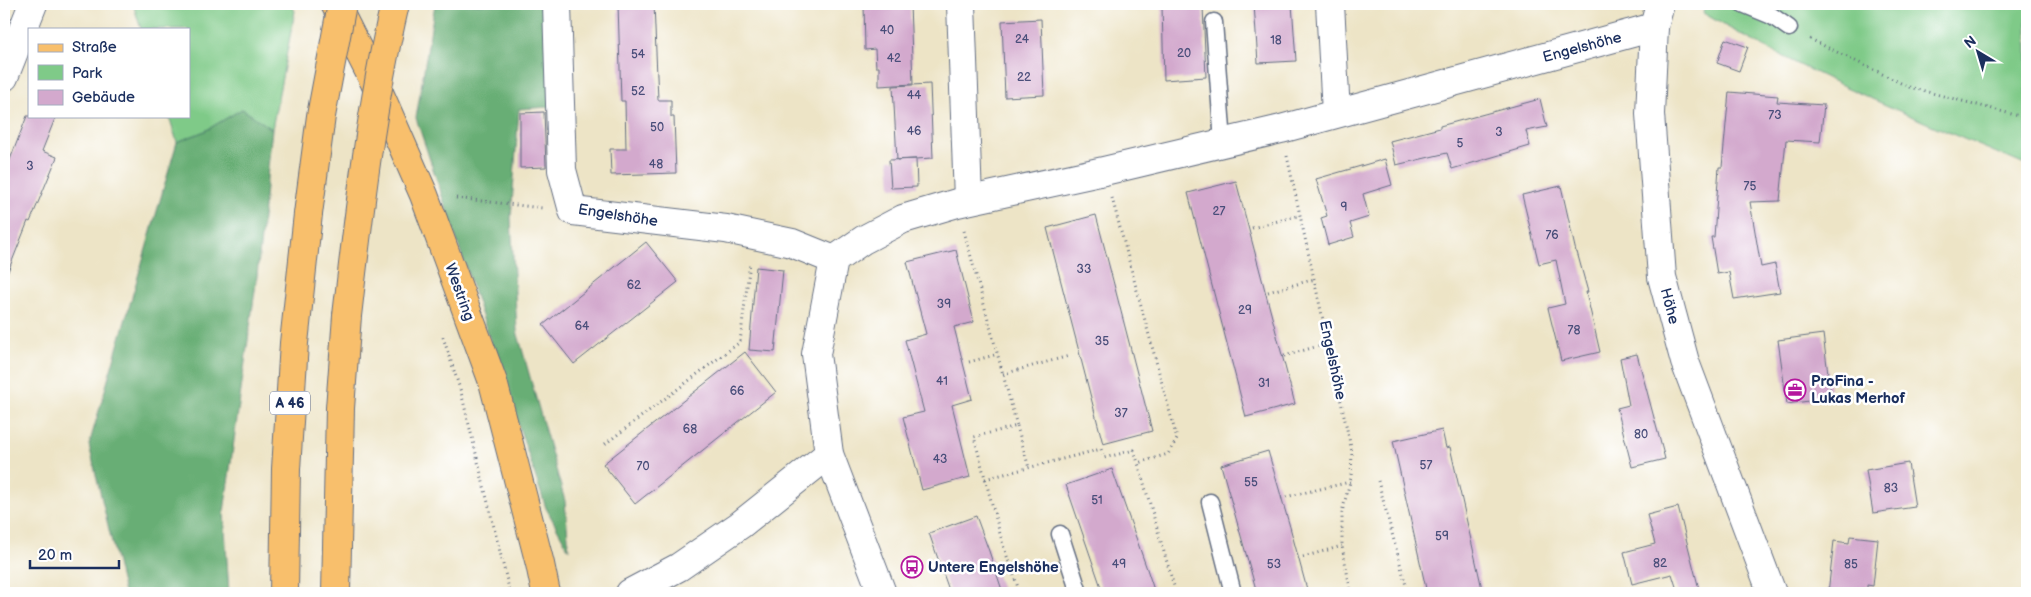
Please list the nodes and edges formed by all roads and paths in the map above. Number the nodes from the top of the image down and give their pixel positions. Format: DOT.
graph roads {
  1 [pos="32,4"];
  2 [pos="335,4"];
  3 [pos="342,4"];
  4 [pos="395,4"];
  5 [pos="557,4"];
  6 [pos="961,4"];
  7 [pos="1330,4"];
  8 [pos="1743,4"];
  9 [pos="1657,15"];
  10 [pos="1214,22"];
  11 [pos="1789,28"];
  12 [pos="4,77"];
  13 [pos="1336,113"];
  14 [pos="2027,116"];
  15 [pos="1281,129"];
  16 [pos="1223,143"];
  17 [pos="1104,171"];
  18 [pos="424,195"];
  19 [pos="962,201"];
  20 [pos="573,211"];
  21 [pos="1300,215"];
  22 [pos="1252,228"];
  23 [pos="753,236"];
  24 [pos="834,260"];
  25 [pos="1315,279"];
  26 [pos="1268,292"];
  27 [pos="440,328"];
  28 [pos="1329,343"];
  29 [pos="998,354"];
  30 [pos="1069,356"];
  31 [pos="1284,356"];
  32 [pos="969,362"];
  33 [pos="1003,374"];
  34 [pos="1017,426"];
  35 [pos="605,444"];
  36 [pos="829,454"];
  37 [pos="1138,463"];
  38 [pos="1029,468"];
  39 [pos="985,479"];
  40 [pos="1378,481"];
  41 [pos="1350,482"];
  42 [pos="1281,498"];
  43 [pos="1210,502"];
  44 [pos="1060,534"];
  45 [pos="1342,546"];
  46 [pos="1303,557"];
  47 [pos="284,593"];
  48 [pos="336,593"];
  49 [pos="510,593"];
  50 [pos="546,593"];
  51 [pos="630,593"];
  52 [pos="882,593"];
  53 [pos="1020,593"];
  54 [pos="1079,593"];
  55 [pos="1176,593"];
  56 [pos="1233,593"];
  57 [pos="1351,593"];
  58 [pos="1408,593"];
  59 [pos="1772,593"];
  1 -- 12 [label="street"];
  2 -- 18 [label="main road, Westring"];
  3 -- 47 [label="main road, A 46, bridge"];
  4 -- 48 [label="main road, bridge"];
  5 -- 20 [label="street, Engelshöhe"];
  6 -- 19 [label="street"];
  7 -- 13 [label="street"];
  8 -- 11 [label="lane"];
  9 -- 13 [label="street, Engelshöhe"];
  9 -- 59 [label="street, Höhe"];
  10 -- 16 [label="lane"];
  11 -- 14 [label="path"];
  13 -- 15 [label="street, Engelshöhe"];
  15 -- 16 [label="street, Engelshöhe"];
  15 -- 21 [label="path, Engelshöhe"];
  16 -- 17 [label="street, Engelshöhe"];
  17 -- 19 [label="street, Engelshöhe"];
  17 -- 37 [label="path"];
  18 -- 20 [label="path"];
  18 -- 50 [label="main road, Westring"];
  19 -- 24 [label="street, Engelshöhe"];
  19 -- 29 [label="path"];
  20 -- 23 [label="street, Engelshöhe"];
  21 -- 22 [label="path"];
  21 -- 25 [label="path, Engelshöhe"];
  23 -- 24 [label="street, Engelshöhe"];
  23 -- 35 [label="path"];
  24 -- 36 [label="street"];
  25 -- 26 [label="path"];
  25 -- 28 [label="path, Engelshöhe"];
  27 -- 49 [label="path"];
  28 -- 31 [label="path"];
  28 -- 41 [label="path, Engelshöhe"];
  29 -- 32 [label="path"];
  29 -- 33 [label="path"];
  30 -- 33 [label="path"];
  33 -- 34 [label="path"];
  34 -- 38 [label="path"];
  34 -- 39 [label="path"];
  36 -- 51 [label="street"];
  36 -- 52 [label="street"];
  37 -- 38 [label="path"];
  37 -- 55 [label="path"];
  38 -- 39 [label="path"];
  39 -- 53 [label="path"];
  40 -- 58 [label="path"];
  41 -- 42 [label="path"];
  41 -- 45 [label="path, Engelshöhe"];
  43 -- 56 [label="lane"];
  44 -- 54 [label="lane"];
  45 -- 46 [label="path"];
  45 -- 57 [label="path, Engelshöhe"];
}
